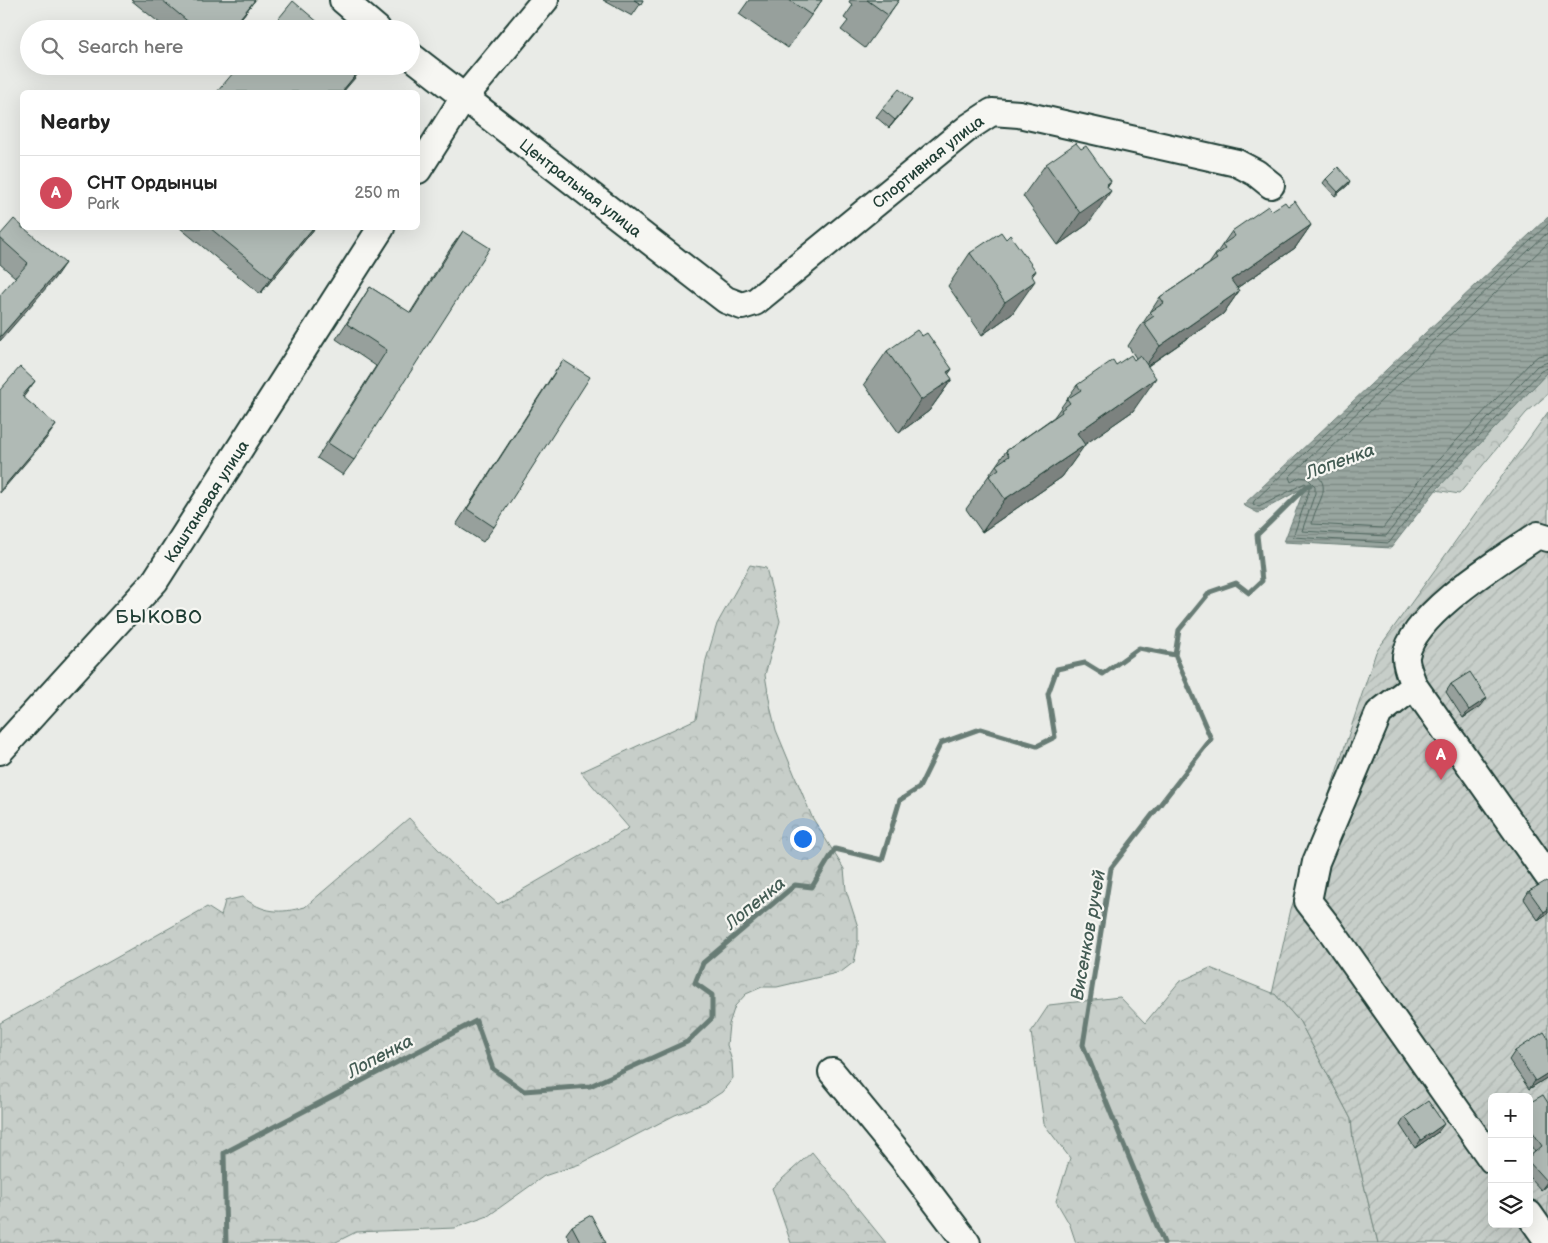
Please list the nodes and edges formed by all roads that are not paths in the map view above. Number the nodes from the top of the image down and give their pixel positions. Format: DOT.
graph roads {
  1 [pos="343,0"];
  2 [pos="544,0"];
  3 [pos="366,20"];
  4 [pos="420,63"];
  5 [pos="463,99"];
  6 [pos="420,167"];
  7 [pos="1272,185"];
  8 [pos="380,230"];
  9 [pos="755,302"];
  10 [pos="1548,538"];
  11 [pos="1414,686"];
  12 [pos="0,751"];
  13 [pos="1548,876"];
  14 [pos="832,1072"];
  15 [pos="1488,1154"];
  16 [pos="1533,1220"];
  17 [pos="1548,1241"];
  18 [pos="967,1243"];
  1 -- 3 [label="street"];
  2 -- 5 [label="street"];
  4 -- 5 [label="street, Центральная улица"];
  5 -- 6 [label="street"];
  5 -- 9 [label="street, Центральная улица"];
  7 -- 9 [label="street, Спортивная улица"];
  8 -- 12 [label="street, Каштановая улица"];
  10 -- 11 [label="street"];
  11 -- 13 [label="street"];
  11 -- 15 [label="street"];
  14 -- 18 [label="street"];
  16 -- 17 [label="street"];
}
